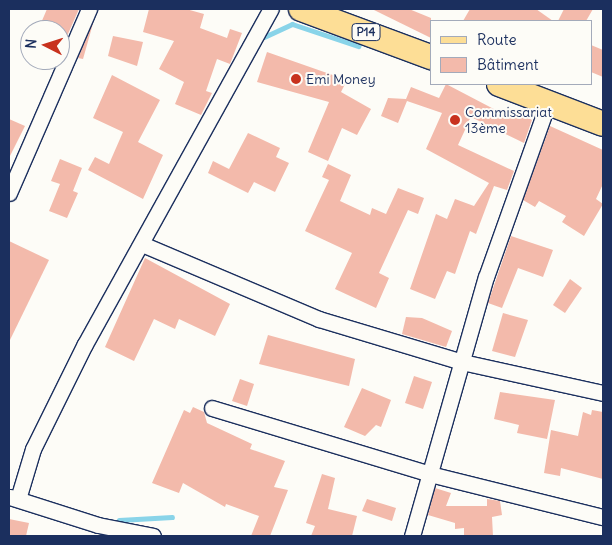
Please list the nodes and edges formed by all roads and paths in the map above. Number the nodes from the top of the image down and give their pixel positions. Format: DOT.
graph roads {
  1 [pos="89,9"];
  2 [pos="271,9"];
  3 [pos="301,9"];
  4 [pos="325,12"];
  5 [pos="430,57"];
  6 [pos="502,85"];
  7 [pos="548,103"];
  8 [pos="603,124"];
  9 [pos="9,193"];
  10 [pos="142,244"];
  11 [pos="462,362"];
  12 [pos="603,393"];
  13 [pos="212,408"];
  14 [pos="430,474"];
  15 [pos="13,498"];
  16 [pos="603,517"];
  17 [pos="120,533"];
  18 [pos="153,536"];
  19 [pos="412,536"];
  1 -- 9 [label="street"];
  2 -- 10 [label="street"];
  3 -- 4 [label="main road, P14"];
  4 -- 5 [label="main road, P14"];
  6 -- 7 [label="main road"];
  7 -- 8 [label="main road"];
  7 -- 11 [label="street"];
  10 -- 11 [label="street"];
  10 -- 15 [label="street"];
  11 -- 12 [label="street"];
  11 -- 14 [label="street"];
  13 -- 14 [label="street"];
  14 -- 16 [label="street"];
  14 -- 19 [label="street"];
  15 -- 17 [label="street"];
  17 -- 18 [label="street"];
}
